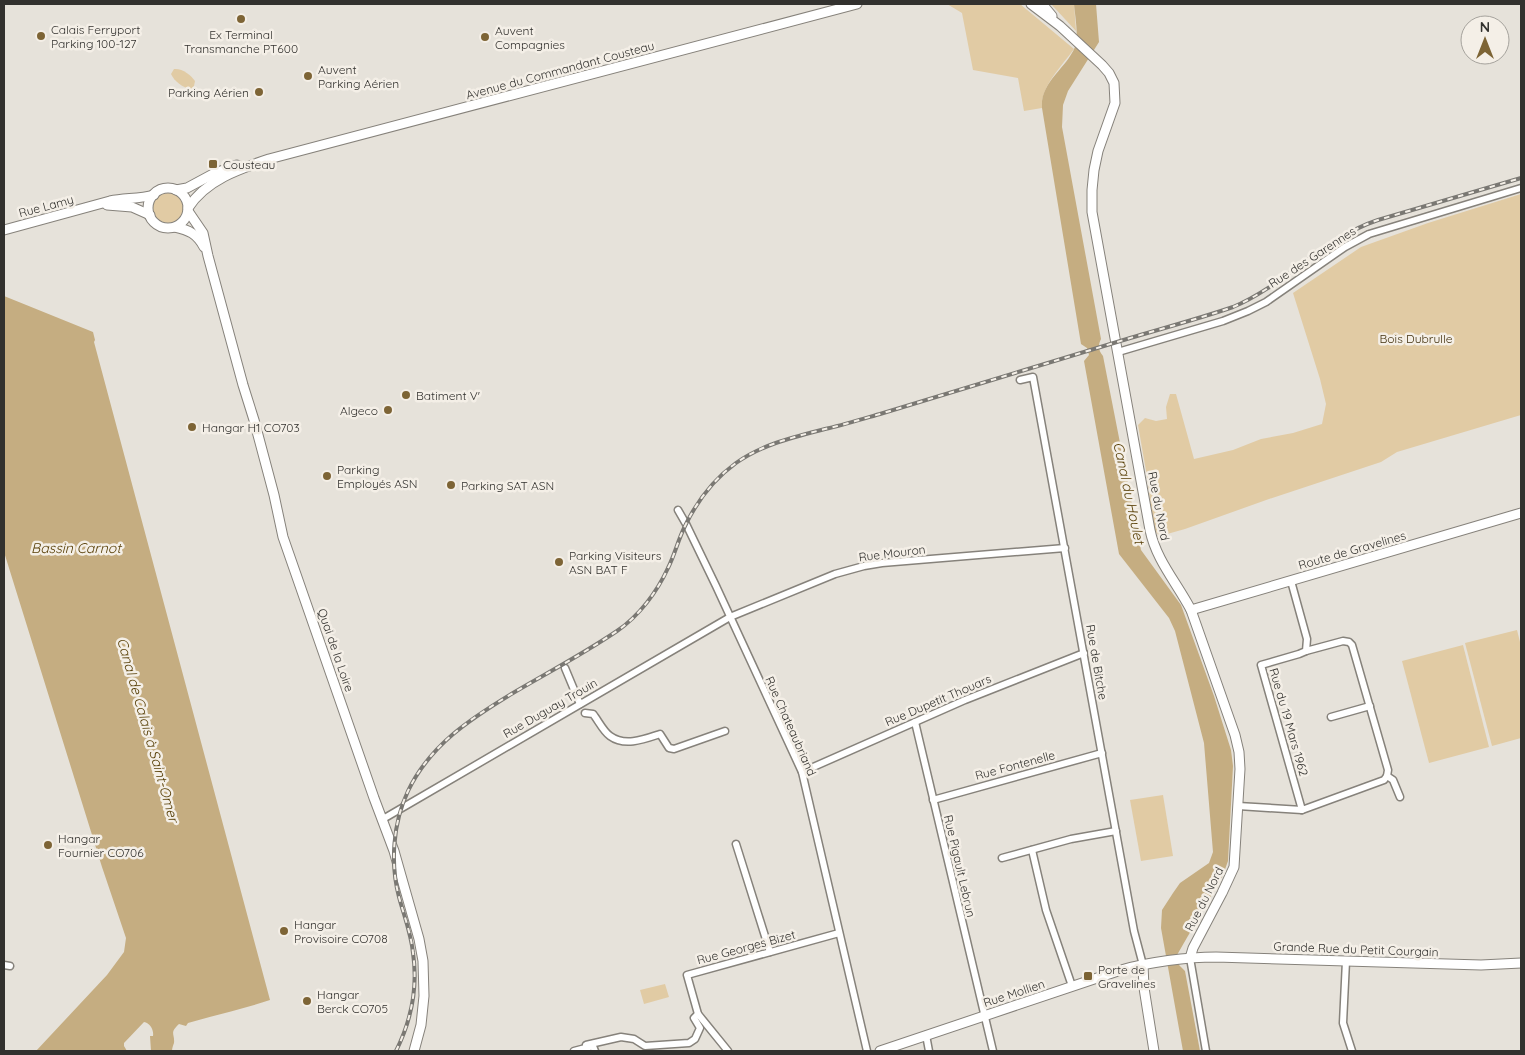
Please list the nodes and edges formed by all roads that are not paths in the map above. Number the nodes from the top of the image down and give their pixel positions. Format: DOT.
graph roads {
  1 [pos="857,4"];
  2 [pos="1031,4"];
  3 [pos="1042,4"];
  4 [pos="1060,26"];
  5 [pos="270,159"];
  6 [pos="1521,188"];
  7 [pos="176,190"];
  8 [pos="154,195"];
  9 [pos="94,206"];
  10 [pos="188,210"];
  11 [pos="150,215"];
  12 [pos="175,227"];
  13 [pos="4,230"];
  14 [pos="208,256"];
  15 [pos="1118,352"];
  16 [pos="1020,380"];
  17 [pos="678,510"];
  18 [pos="1521,513"];
  19 [pos="1065,548"];
  20 [pos="1290,581"];
  21 [pos="1190,610"];
  22 [pos="730,617"];
  23 [pos="1306,651"];
  24 [pos="1084,653"];
  25 [pos="565,668"];
  26 [pos="580,704"];
  27 [pos="1370,706"];
  28 [pos="585,713"];
  29 [pos="1331,717"];
  30 [pos="915,722"];
  31 [pos="724,731"];
  32 [pos="1102,753"];
  33 [pos="802,772"];
  34 [pos="1387,776"];
  35 [pos="1400,797"];
  36 [pos="933,800"];
  37 [pos="1238,806"];
  38 [pos="1302,810"];
  39 [pos="383,819"];
  40 [pos="1116,831"];
  41 [pos="736,844"];
  42 [pos="1032,850"];
  43 [pos="1002,858"];
  44 [pos="839,933"];
  45 [pos="770,952"];
  46 [pos="1190,958"];
  47 [pos="1180,960"];
  48 [pos="1346,961"];
  49 [pos="1521,963"];
  50 [pos="1143,965"];
  51 [pos="1072,986"];
  52 [pos="698,1014"];
  53 [pos="984,1016"];
  54 [pos="926,1036"];
  55 [pos="591,1048"];
  56 [pos="414,1051"];
  57 [pos="574,1051"];
  58 [pos="728,1051"];
  59 [pos="866,1051"];
  60 [pos="880,1051"];
  61 [pos="929,1051"];
  62 [pos="993,1051"];
  63 [pos="1154,1051"];
  64 [pos="1206,1051"];
  65 [pos="1352,1051"];
  1 -- 5 [label="street, Avenue du Commandant Cousteau"];
  2 -- 4 [label="street, Rue du Nord"];
  3 -- 4 [label="street, Rue du Nord"];
  4 -- 15 [label="street, Rue du Nord"];
  5 -- 7 [label="street, Avenue du Commandant Cousteau"];
  5 -- 10 [label="street, Avenue du Commandant Cousteau"];
  6 -- 15 [label="street, Rue des Garennes"];
  7 -- 8 [label="street"];
  7 -- 10 [label="street"];
  8 -- 9 [label="street, Rue Lamy"];
  8 -- 11 [label="street"];
  9 -- 11 [label="street, Rue Lamy"];
  9 -- 13 [label="street, Rue Lamy"];
  10 -- 12 [label="street"];
  10 -- 14 [label="street, Quai de la Loire"];
  11 -- 12 [label="street"];
  12 -- 14 [label="street, Quai de la Loire"];
  14 -- 39 [label="street, Quai de la Loire"];
  15 -- 21 [label="street, Rue du Nord"];
  16 -- 19 [label="street, Rue de Bitche"];
  17 -- 22 [label="street, Rue Chateaubriand"];
  18 -- 20 [label="street, Route de Gravelines"];
  19 -- 22 [label="street, Rue Mouron"];
  19 -- 24 [label="street, Rue de Bitche"];
  20 -- 21 [label="street, Route de Gravelines"];
  20 -- 23 [label="street"];
  21 -- 37 [label="street, Rue du Nord"];
  22 -- 26 [label="street, Rue Duguay Trouin"];
  22 -- 33 [label="street, Rue Chateaubriand"];
  23 -- 27 [label="street"];
  23 -- 38 [label="street, Rue du 19 Mars 1962"];
  24 -- 30 [label="street, Rue Dupetit Thouars"];
  24 -- 32 [label="street, Rue de Bitche"];
  25 -- 26 [label="street"];
  26 -- 39 [label="street, Rue Duguay Trouin"];
  27 -- 29 [label="street"];
  27 -- 34 [label="street"];
  28 -- 31 [label="street"];
  30 -- 33 [label="street, Rue Dupetit Thouars"];
  30 -- 36 [label="street, Rue Pigault Lebrun"];
  32 -- 36 [label="street, Rue Fontenelle"];
  32 -- 40 [label="street, Rue de Bitche"];
  33 -- 44 [label="street, Rue Chateaubriand"];
  34 -- 35 [label="street"];
  34 -- 38 [label="street"];
  36 -- 53 [label="street, Rue Pigault Lebrun"];
  37 -- 38 [label="street"];
  37 -- 46 [label="street, Rue du Nord"];
  39 -- 56 [label="street, Quai de la Loire"];
  40 -- 42 [label="street"];
  40 -- 50 [label="street, Rue de Bitche"];
  41 -- 45 [label="street"];
  42 -- 43 [label="street"];
  42 -- 51 [label="street"];
  44 -- 45 [label="street, Rue Georges Bizet"];
  44 -- 59 [label="street, Rue Chateaubriand"];
  45 -- 52 [label="street, Rue Georges Bizet"];
  46 -- 47 [label="street, Grande Rue du Petit Courgain"];
  46 -- 48 [label="street, Grande Rue du Petit Courgain"];
  46 -- 64 [label="street"];
  47 -- 50 [label="street, Rue Mollien"];
  48 -- 49 [label="street, Grande Rue du Petit Courgain"];
  48 -- 65 [label="street"];
  50 -- 51 [label="street, Rue Mollien"];
  50 -- 63 [label="street"];
  51 -- 53 [label="street, Rue Mollien"];
  52 -- 55 [label="street"];
  52 -- 58 [label="street, Rue Georges Bizet"];
  53 -- 54 [label="street, Rue Mollien"];
  53 -- 62 [label="street, Rue Pigault Lebrun"];
  54 -- 60 [label="street, Rue Mollien"];
  54 -- 61 [label="street"];
  55 -- 57 [label="street"];
}
